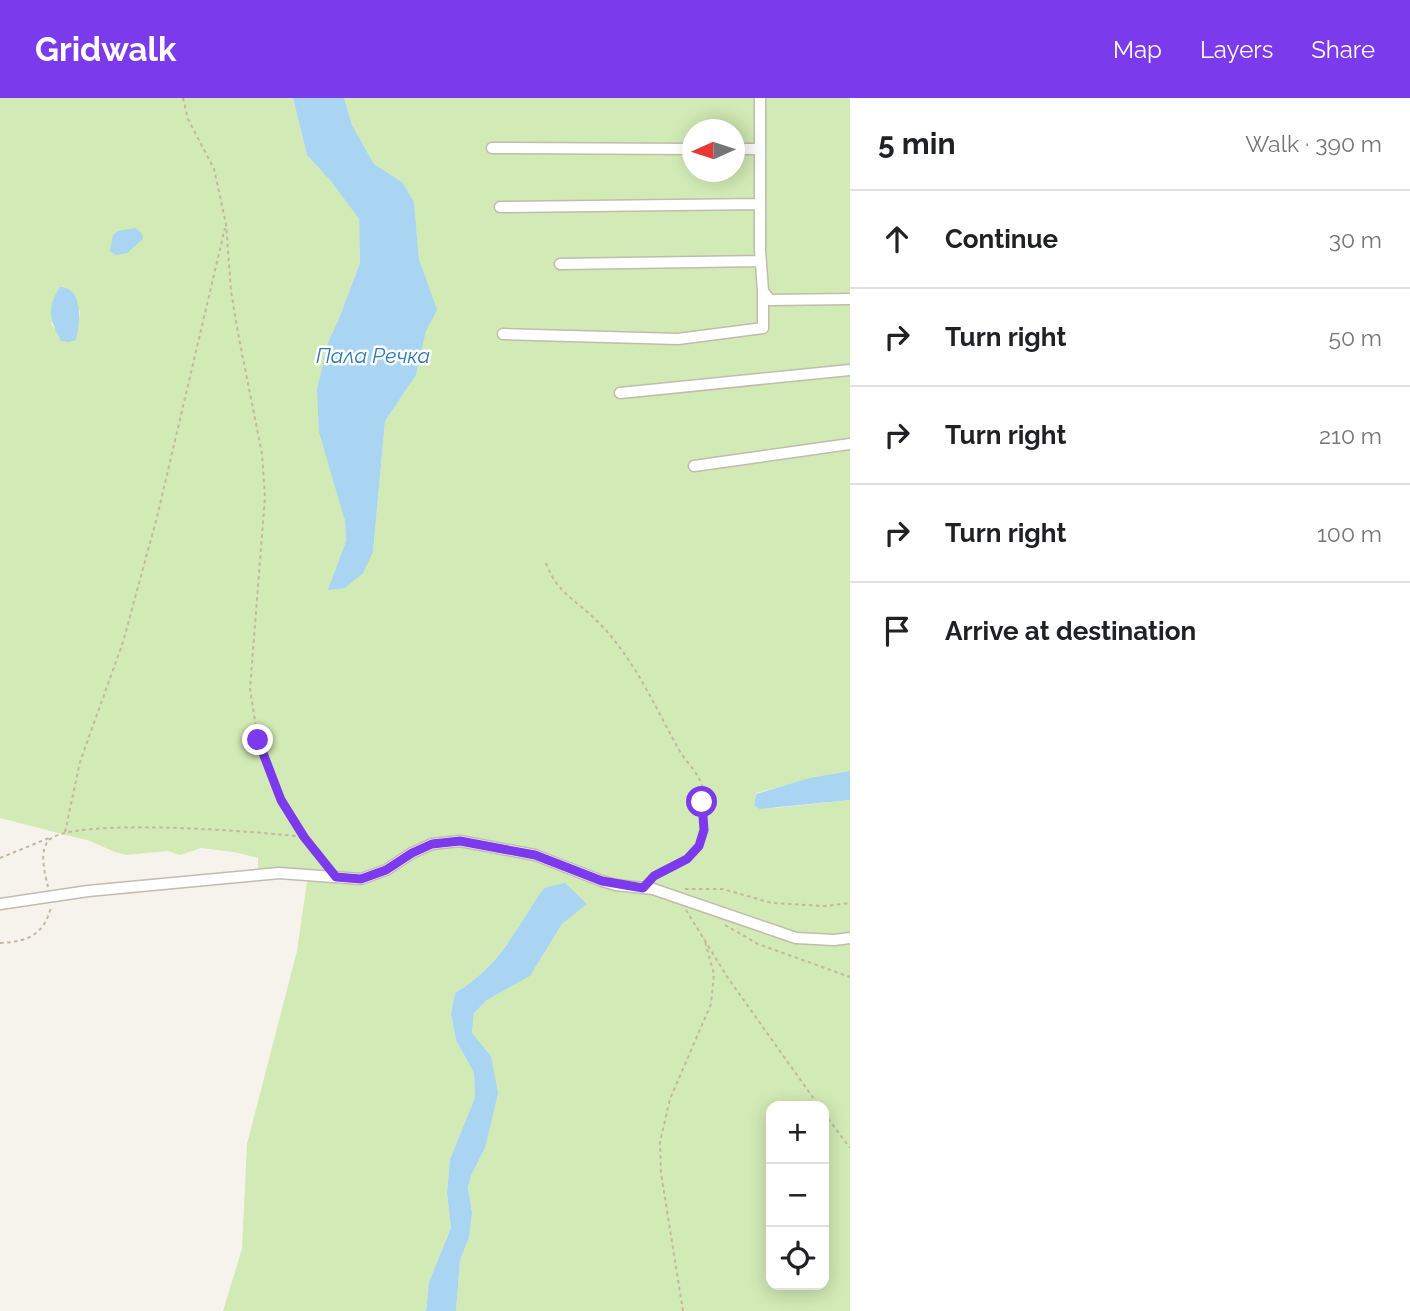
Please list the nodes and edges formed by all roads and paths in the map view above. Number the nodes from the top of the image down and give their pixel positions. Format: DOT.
graph roads {
  1 [pos="183,98"];
  2 [pos="760,98"];
  3 [pos="492,148"];
  4 [pos="682,149"];
  5 [pos="745,149"];
  6 [pos="760,149"];
  7 [pos="760,204"];
  8 [pos="500,207"];
  9 [pos="226,224"];
  10 [pos="761,261"];
  11 [pos="560,264"];
  12 [pos="763,291"];
  13 [pos="850,299"];
  14 [pos="503,334"];
  15 [pos="850,370"];
  16 [pos="620,393"];
  17 [pos="850,444"];
  18 [pos="694,466"];
  19 [pos="546,564"];
  20 [pos="65,832"];
  21 [pos="304,837"];
  22 [pos="50,838"];
  23 [pos="0,858"];
  24 [pos="336,877"];
  25 [pos="643,888"];
  26 [pos="680,893"];
  27 [pos="50,896"];
  28 [pos="850,903"];
  29 [pos="0,904"];
  30 [pos="724,924"];
  31 [pos="704,938"];
  32 [pos="850,938"];
  33 [pos="0,943"];
  34 [pos="850,977"];
  35 [pos="815,1101"];
  36 [pos="829,1120"];
  37 [pos="850,1148"];
  38 [pos="682,1311"];
  1 -- 9 [label="path"];
  2 -- 6 [label="street"];
  3 -- 4 [label="street"];
  5 -- 6 [label="street"];
  6 -- 7 [label="street"];
  7 -- 8 [label="street"];
  7 -- 10 [label="street"];
  9 -- 20 [label="path"];
  9 -- 21 [label="path"];
  10 -- 11 [label="street"];
  10 -- 12 [label="street"];
  12 -- 13 [label="street"];
  12 -- 14 [label="street"];
  15 -- 16 [label="street"];
  17 -- 18 [label="street"];
  19 -- 25 [label="path"];
  20 -- 21 [label="path"];
  20 -- 22 [label="path"];
  21 -- 24 [label="path"];
  22 -- 23 [label="path"];
  22 -- 27 [label="path"];
  24 -- 25 [label="street"];
  24 -- 27 [label="street"];
  25 -- 26 [label="street"];
  26 -- 28 [label="path"];
  26 -- 31 [label="path"];
  26 -- 32 [label="street"];
  27 -- 29 [label="street"];
  27 -- 33 [label="path"];
  30 -- 34 [label="path"];
  31 -- 35 [label="path"];
  31 -- 38 [label="path"];
  36 -- 37 [label="path"];
}
